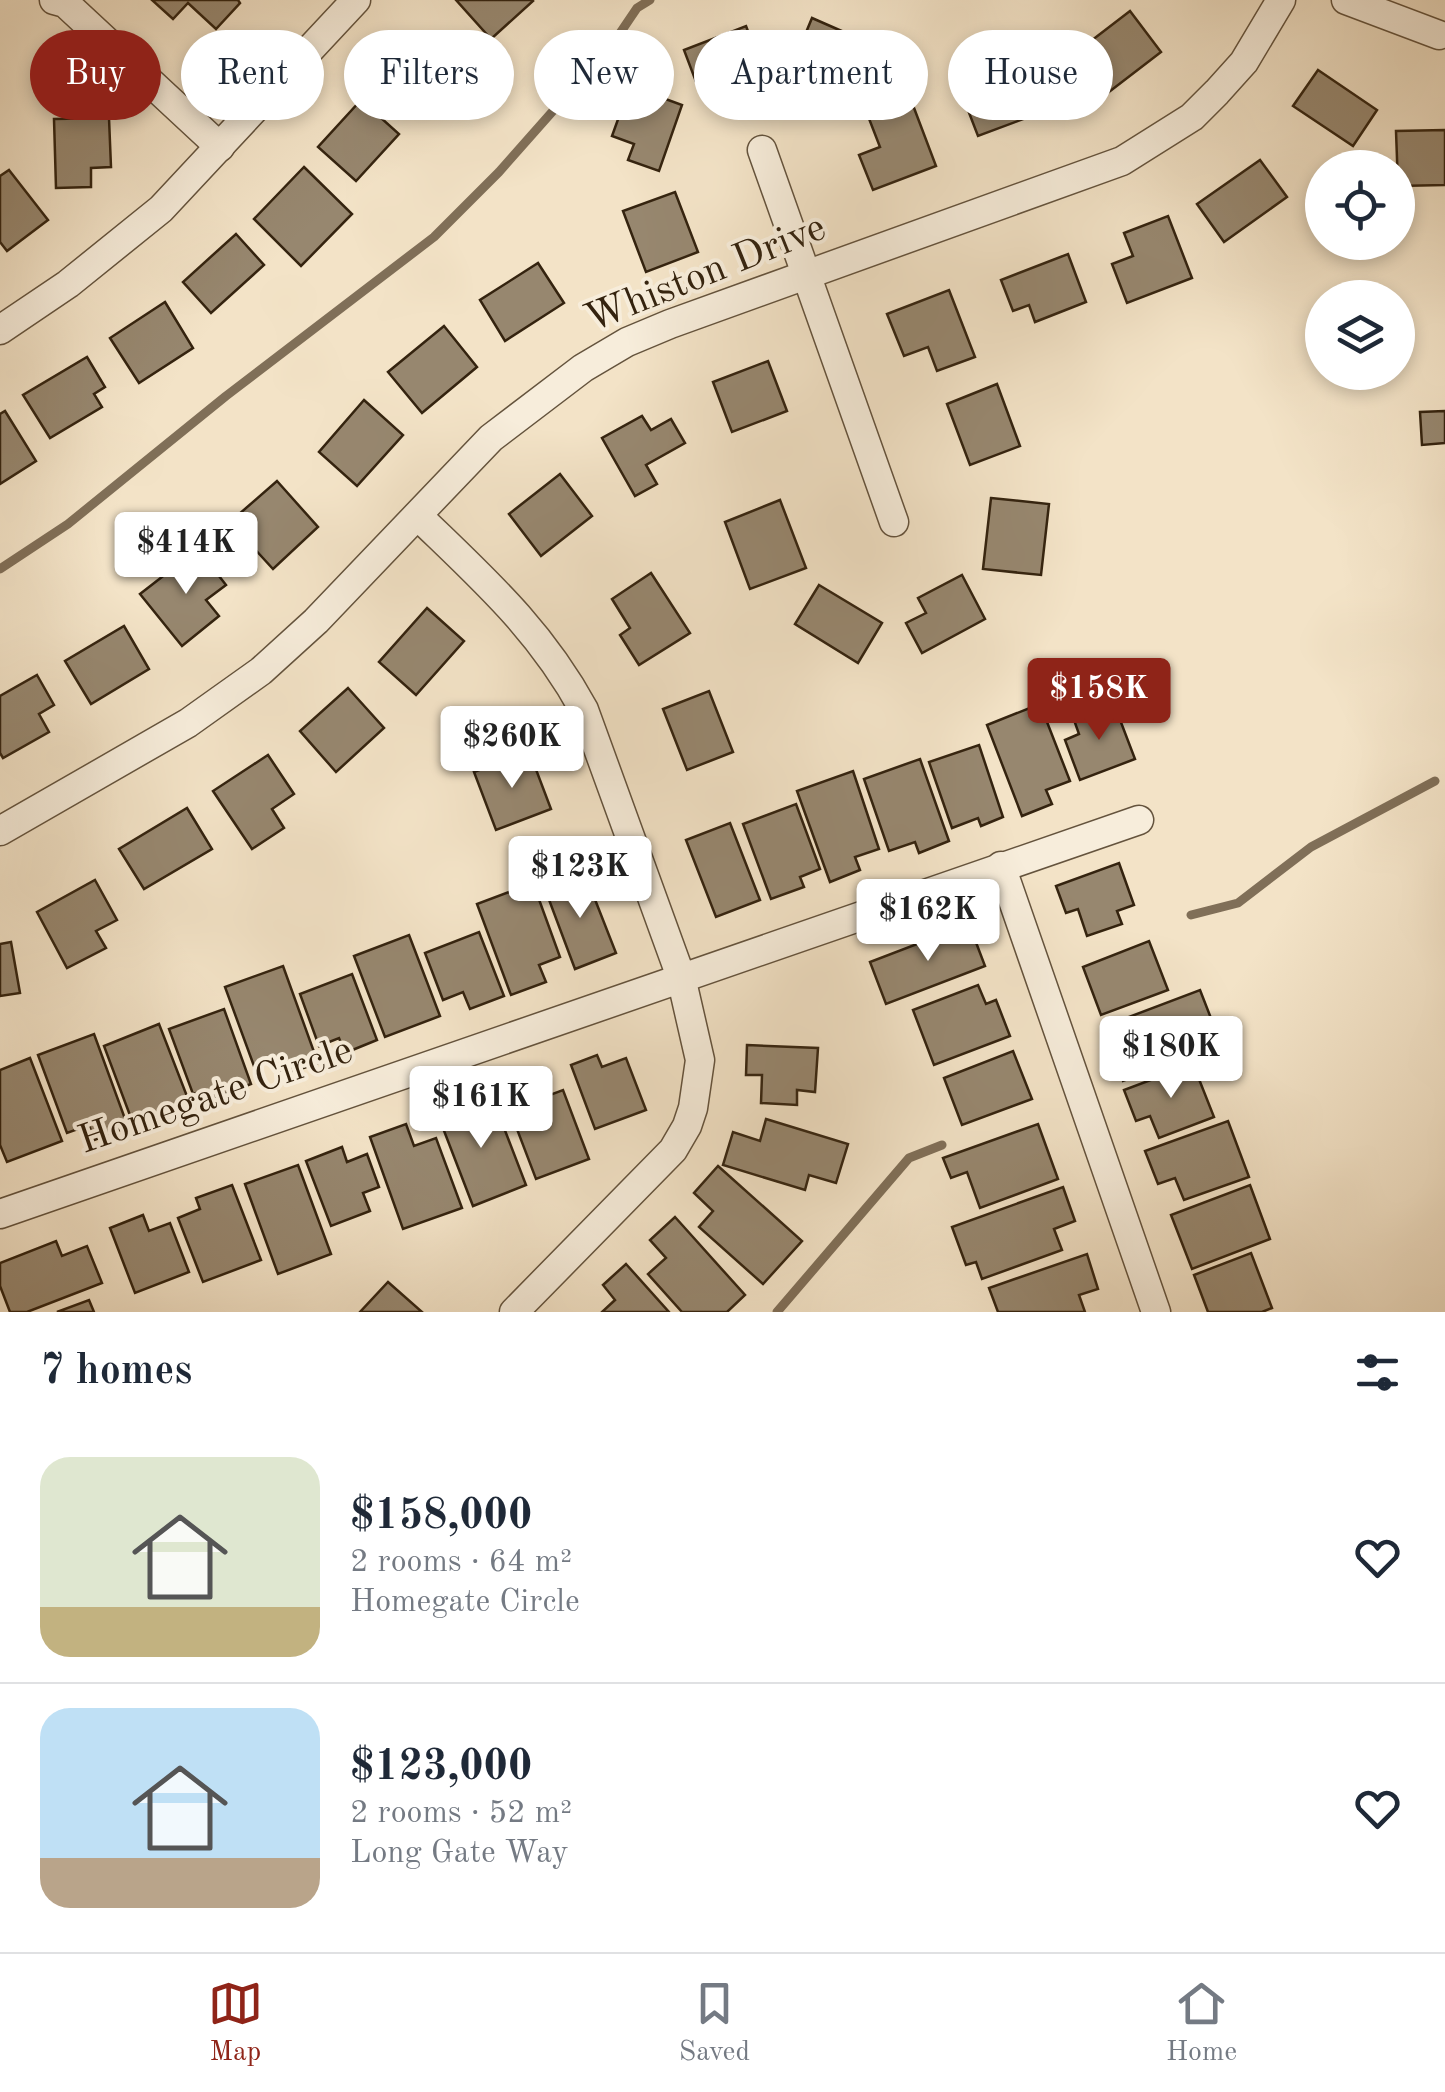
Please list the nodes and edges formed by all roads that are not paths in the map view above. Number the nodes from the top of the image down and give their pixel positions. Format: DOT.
graph roads {
  1 [pos="54,0"];
  2 [pos="356,0"];
  3 [pos="1281,0"];
  4 [pos="1346,0"];
  5 [pos="1439,35"];
  6 [pos="220,147"];
  7 [pos="762,150"];
  8 [pos="806,275"];
  9 [pos="0,330"];
  10 [pos="418,516"];
  11 [pos="894,522"];
  12 [pos="1138,820"];
  13 [pos="0,831"];
  14 [pos="1001,866"];
  15 [pos="681,978"];
  16 [pos="0,1214"];
  17 [pos="514,1312"];
  18 [pos="1156,1312"];
  1 -- 6 [label="street"];
  2 -- 6 [label="street"];
  3 -- 8 [label="street, Whiston Drive"];
  4 -- 5 [label="street"];
  6 -- 9 [label="street"];
  7 -- 8 [label="street"];
  8 -- 10 [label="street, Whiston Drive"];
  8 -- 11 [label="street"];
  10 -- 13 [label="street, Whiston Drive"];
  10 -- 15 [label="street"];
  12 -- 14 [label="street, Homegate Circle"];
  14 -- 15 [label="street, Homegate Circle"];
  14 -- 18 [label="street"];
  15 -- 16 [label="street, Homegate Circle"];
  15 -- 17 [label="street"];
}
